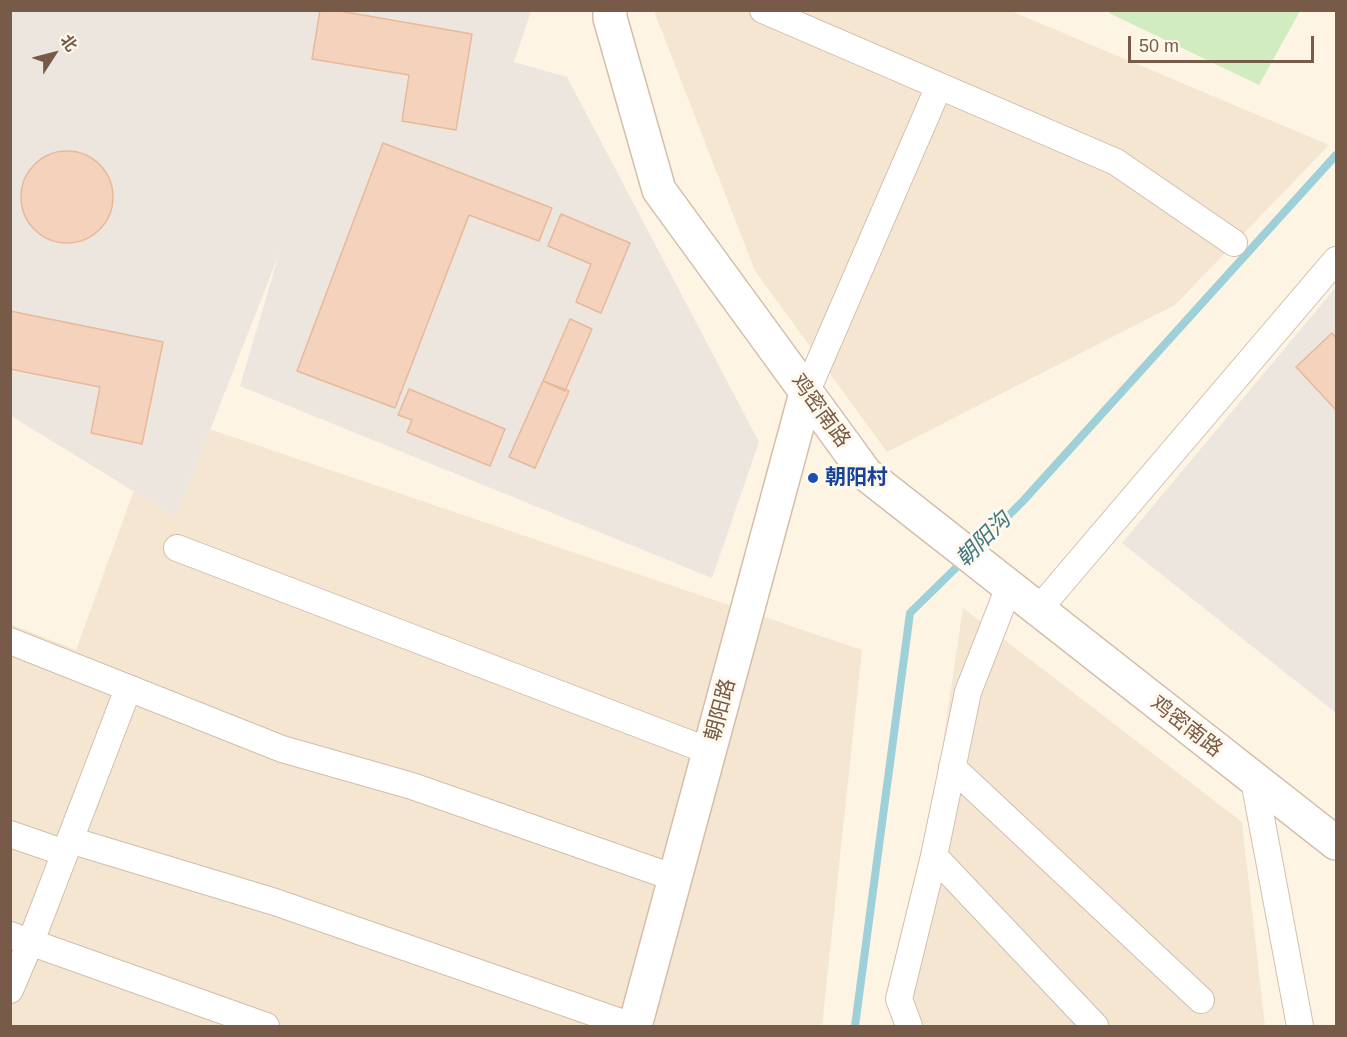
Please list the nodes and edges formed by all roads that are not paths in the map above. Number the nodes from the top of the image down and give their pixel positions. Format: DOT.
graph roads {
  1 [pos="610,10"];
  2 [pos="763,10"];
  3 [pos="939,86"];
  4 [pos="1234,243"];
  5 [pos="1336,260"];
  6 [pos="806,393"];
  7 [pos="177,548"];
  8 [pos="1010,587"];
  9 [pos="1038,610"];
  10 [pos="10,641"];
  11 [pos="128,689"];
  12 [pos="710,751"];
  13 [pos="952,767"];
  14 [pos="1254,780"];
  15 [pos="10,834"];
  16 [pos="1336,843"];
  17 [pos="67,847"];
  18 [pos="934,856"];
  19 [pos="675,878"];
  20 [pos="21,939"];
  21 [pos="10,990"];
  22 [pos="1201,1000"];
  23 [pos="266,1026"];
  24 [pos="634,1026"];
  25 [pos="909,1026"];
  26 [pos="1095,1026"];
  27 [pos="1300,1026"];
  1 -- 6 [label="main road, 鸡密南路"];
  2 -- 3 [label="street"];
  3 -- 4 [label="street"];
  3 -- 6 [label="street"];
  5 -- 9 [label="street"];
  6 -- 8 [label="main road, 鸡密南路"];
  6 -- 12 [label="main road, 朝阳路"];
  7 -- 12 [label="street"];
  8 -- 9 [label="main road, 鸡密南路"];
  8 -- 13 [label="street"];
  9 -- 14 [label="main road, 鸡密南路"];
  10 -- 11 [label="street"];
  11 -- 17 [label="street"];
  11 -- 19 [label="street"];
  12 -- 19 [label="main road, 朝阳路"];
  13 -- 18 [label="street"];
  13 -- 22 [label="street"];
  14 -- 16 [label="main road, 鸡密南路"];
  14 -- 27 [label="street"];
  15 -- 17 [label="street"];
  17 -- 20 [label="street"];
  17 -- 24 [label="street"];
  18 -- 25 [label="street"];
  18 -- 26 [label="street"];
  19 -- 24 [label="main road, 朝阳路"];
  20 -- 21 [label="street"];
  20 -- 23 [label="street"];
}
